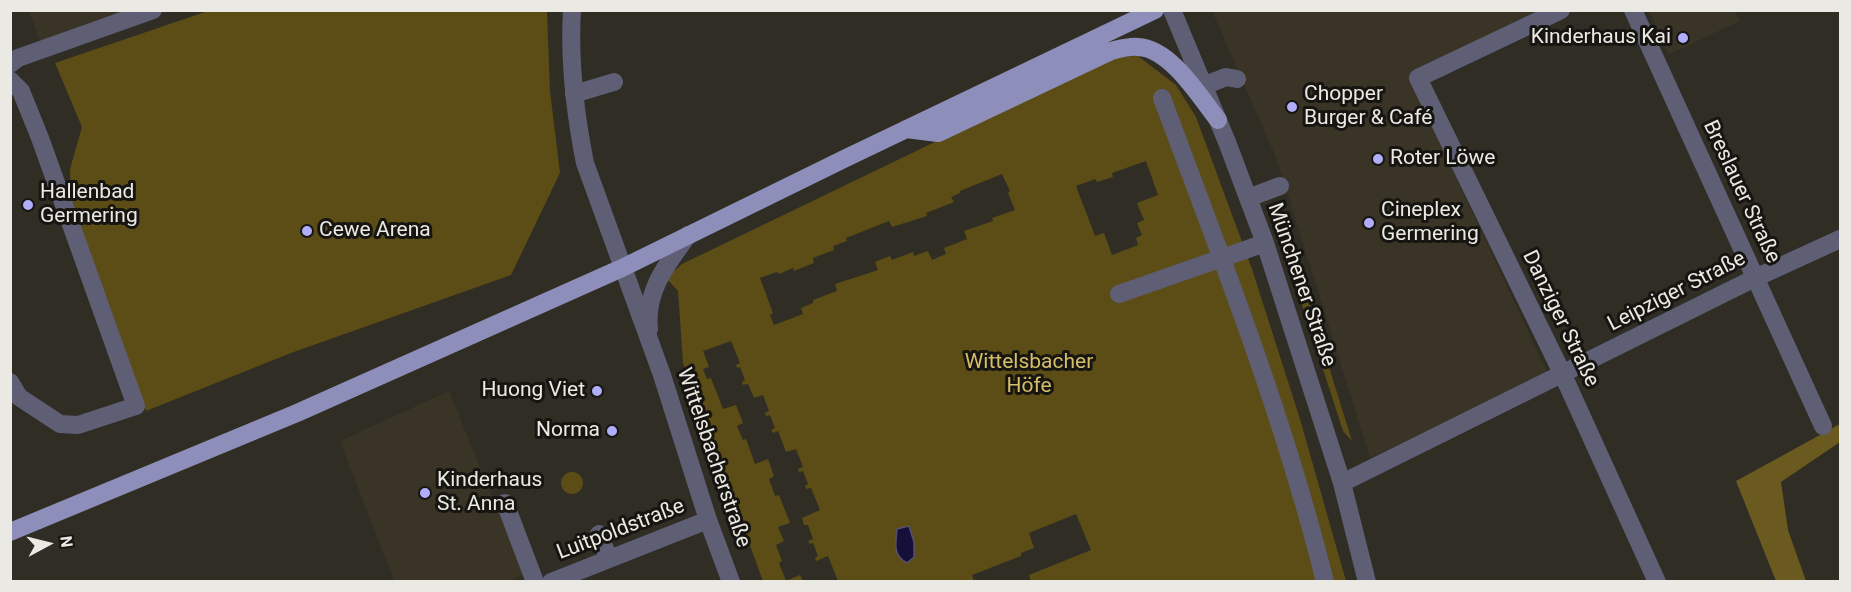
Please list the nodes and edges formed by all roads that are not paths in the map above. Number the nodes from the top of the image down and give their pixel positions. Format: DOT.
graph roads {
  1 [pos="153,10"];
  2 [pos="572,10"];
  3 [pos="1155,10"];
  4 [pos="1172,10"];
  5 [pos="1561,10"];
  6 [pos="1633,10"];
  7 [pos="10,64"];
  8 [pos="1237,79"];
  9 [pos="10,80"];
  10 [pos="614,82"];
  11 [pos="1203,86"];
  12 [pos="574,94"];
  13 [pos="1162,98"];
  14 [pos="1218,120"];
  15 [pos="906,129"];
  16 [pos="1280,186"];
  17 [pos="1248,198"];
  18 [pos="688,235"];
  19 [pos="1840,239"];
  20 [pos="1265,243"];
  21 [pos="1222,258"];
  22 [pos="621,268"];
  23 [pos="1755,278"];
  24 [pos="1119,294"];
  25 [pos="652,349"];
  26 [pos="1563,375"];
  27 [pos="10,382"];
  28 [pos="1823,426"];
  29 [pos="1342,483"];
  30 [pos="708,520"];
  31 [pos="11,532"];
  32 [pos="599,534"];
  33 [pos="609,559"];
  34 [pos="535,582"];
  35 [pos="546,582"];
  36 [pos="551,582"];
  37 [pos="731,582"];
  38 [pos="1325,582"];
  39 [pos="1367,582"];
  40 [pos="1657,582"];
  1 -- 7 [label="street"];
  2 -- 12 [label="street, Wittelsbacherstraße"];
  3 -- 15 [label="main road"];
  4 -- 11 [label="street, Münchener Straße"];
  5 -- 26 [label="street, Danziger Straße"];
  6 -- 23 [label="street, Breslauer Straße"];
  8 -- 11 [label="street"];
  9 -- 27 [label="street"];
  10 -- 12 [label="street"];
  11 -- 14 [label="street, Münchener Straße"];
  12 -- 22 [label="street, Wittelsbacherstraße"];
  13 -- 21 [label="street"];
  14 -- 15 [label="main road"];
  14 -- 17 [label="street, Münchener Straße"];
  15 -- 18 [label="main road"];
  16 -- 17 [label="street"];
  17 -- 20 [label="street, Münchener Straße"];
  18 -- 22 [label="main road"];
  18 -- 25 [label="street, Wittelsbacherstraße"];
  19 -- 23 [label="street, Leipziger Straße"];
  20 -- 21 [label="street"];
  20 -- 29 [label="street, Münchener Straße"];
  21 -- 24 [label="street"];
  21 -- 38 [label="street"];
  22 -- 25 [label="street, Wittelsbacherstraße"];
  22 -- 31 [label="main road"];
  23 -- 26 [label="street, Leipziger Straße"];
  23 -- 28 [label="street, Breslauer Straße"];
  25 -- 30 [label="street, Wittelsbacherstraße"];
  26 -- 29 [label="street, Leipziger Straße"];
  26 -- 40 [label="street, Danziger Straße"];
  29 -- 39 [label="street, Münchener Straße"];
  30 -- 33 [label="street, Luitpoldstraße"];
  30 -- 37 [label="street, Wittelsbacherstraße"];
  32 -- 33 [label="street"];
  33 -- 36 [label="street, Luitpoldstraße"];
  34 -- 35 [label="street"];
}
